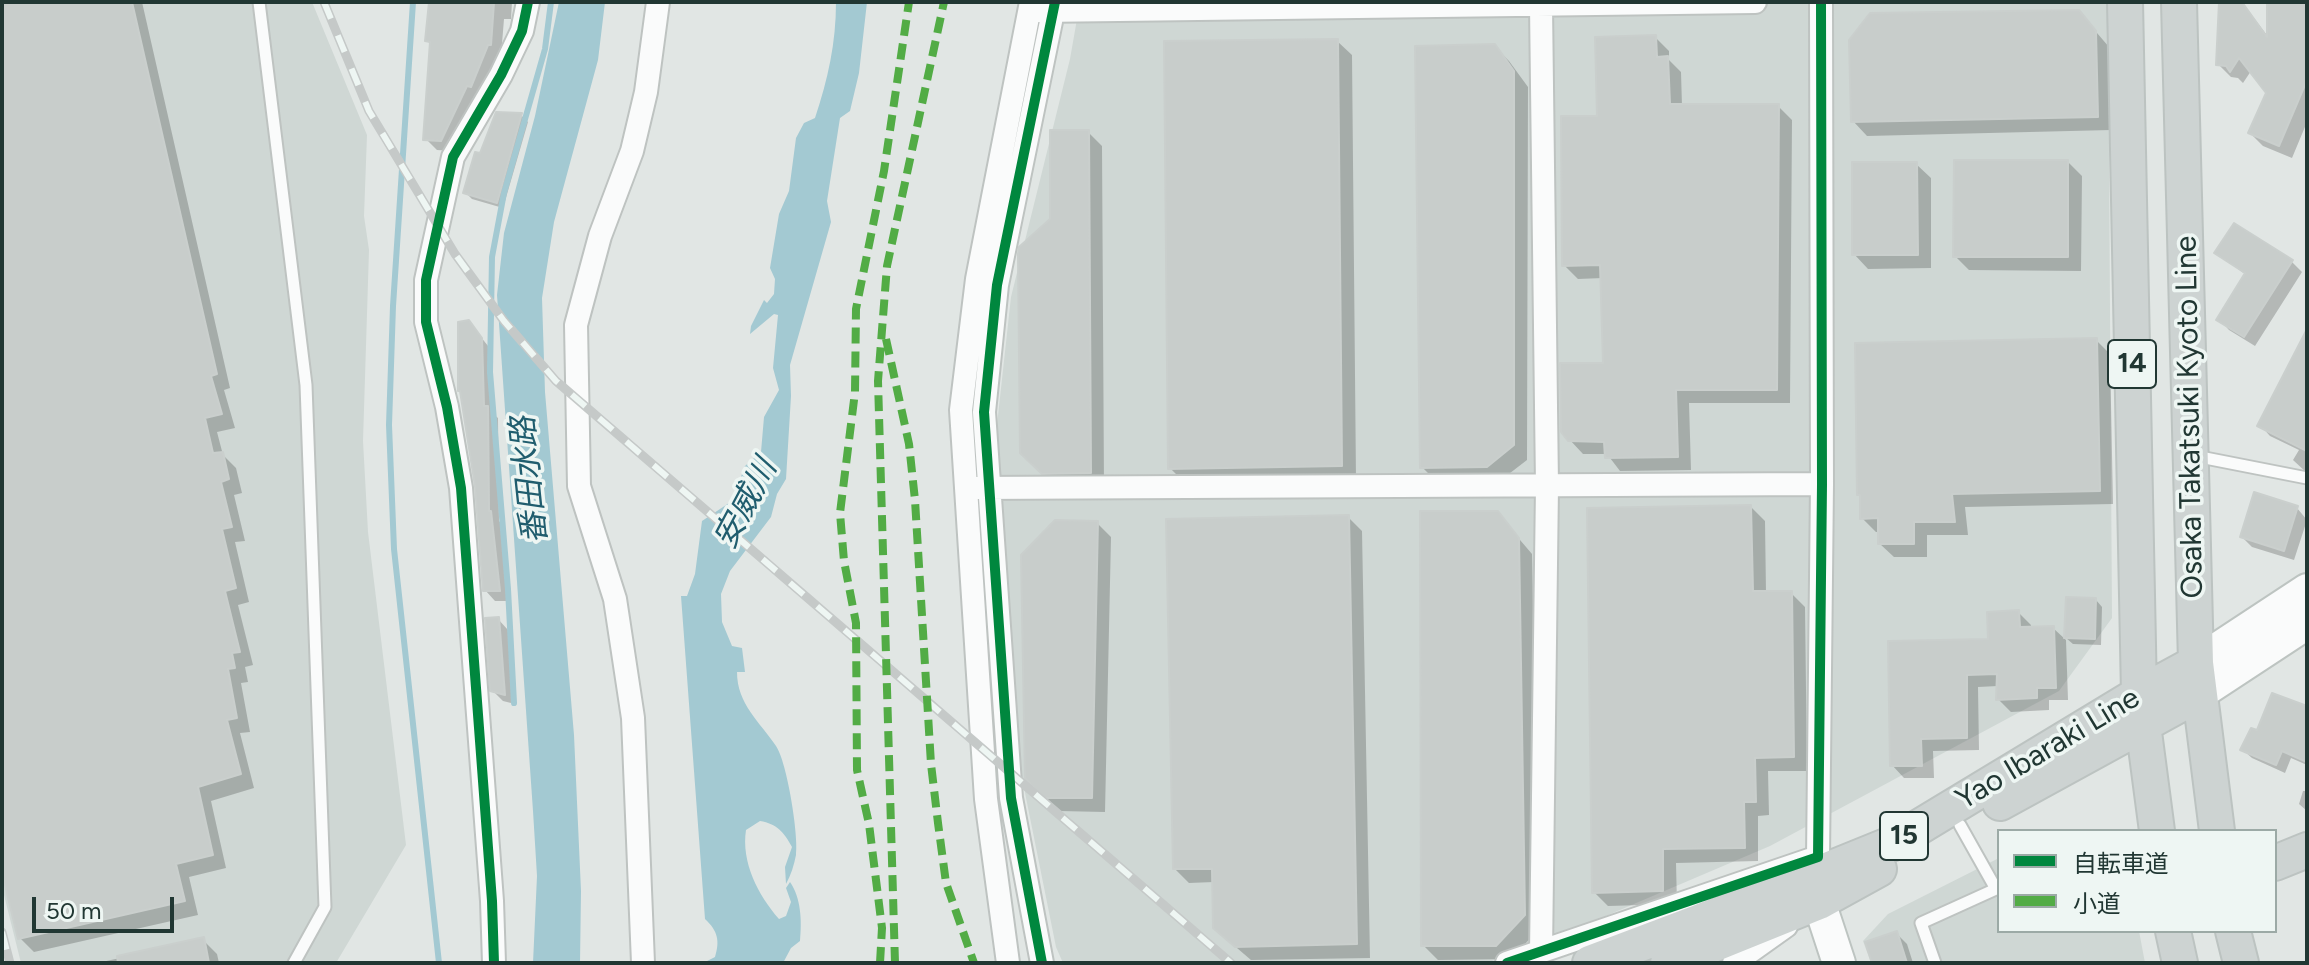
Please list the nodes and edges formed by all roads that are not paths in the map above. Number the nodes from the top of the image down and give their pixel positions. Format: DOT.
graph roads {
  1 [pos="259,2"];
  2 [pos="528,2"];
  3 [pos="658,2"];
  4 [pos="1755,2"];
  5 [pos="1821,2"];
  6 [pos="2125,2"];
  7 [pos="2179,2"];
  8 [pos="1030,6"];
  9 [pos="1054,6"];
  10 [pos="1541,6"];
  11 [pos="2191,455"];
  12 [pos="2307,478"];
  13 [pos="1822,484"];
  14 [pos="1547,486"];
  15 [pos="977,488"];
  16 [pos="2307,590"];
  17 [pos="2307,623"];
  18 [pos="2198,678"];
  19 [pos="2141,710"];
  20 [pos="1960,825"];
  21 [pos="2157,829"];
  22 [pos="2217,829"];
  23 [pos="1891,844"];
  24 [pos="2307,850"];
  25 [pos="1818,857"];
  26 [pos="2277,862"];
  27 [pos="1768,875"];
  28 [pos="1819,902"];
  29 [pos="1696,923"];
  30 [pos="2173,933"];
  31 [pos="2234,933"];
  32 [pos="1541,952"];
  33 [pos="294,963"];
  34 [pos="494,963"];
  35 [pos="643,963"];
  36 [pos="1008,963"];
  37 [pos="1042,963"];
  38 [pos="1507,963"];
  39 [pos="1590,963"];
  40 [pos="1668,963"];
  41 [pos="1734,963"];
  42 [pos="1839,963"];
  43 [pos="1935,963"];
  44 [pos="2180,963"];
  45 [pos="2241,963"];
  1 -- 33 [label="lane"];
  2 -- 34 [label="street"];
  3 -- 35 [label="street"];
  4 -- 10 [label="street"];
  5 -- 13 [label="street"];
  6 -- 19 [label="main road, Osaka Takatsuki Kyoto Line / 14"];
  7 -- 11 [label="main road, Osaka Takatsuki Kyoto Line / 14"];
  8 -- 9 [label="street"];
  8 -- 15 [label="street"];
  9 -- 10 [label="street"];
  9 -- 15 [label="street"];
  10 -- 14 [label="street"];
  11 -- 12 [label="lane"];
  11 -- 18 [label="main road, Osaka Takatsuki Kyoto Line / 14"];
  13 -- 14 [label="street"];
  13 -- 25 [label="street"];
  14 -- 15 [label="street"];
  14 -- 32 [label="street"];
  15 -- 36 [label="street"];
  15 -- 37 [label="street"];
  16 -- 18 [label="main road"];
  17 -- 18 [label="main road"];
  18 -- 19 [label="main road, Yao Ibaraki Line / 15"];
  18 -- 22 [label="main road, Osaka Takatsuki Kyoto Line / 14"];
  19 -- 20 [label="main road, Yao Ibaraki Line / 15"];
  19 -- 21 [label="main road, Osaka Takatsuki Kyoto Line / 14"];
  19 -- 23 [label="main road, Yao Ibaraki Line / 15"];
  20 -- 28 [label="main road, Yao Ibaraki Line / 15"];
  20 -- 43 [label="lane"];
  23 -- 25 [label="main road"];
  23 -- 29 [label="main road, Yao Ibaraki Line / 15"];
  24 -- 26 [label="main road"];
  25 -- 27 [label="street"];
  27 -- 29 [label="main road"];
  27 -- 32 [label="street"];
  28 -- 40 [label="main road, Yao Ibaraki Line / 15"];
  28 -- 41 [label="street"];
  28 -- 42 [label="main road"];
  29 -- 39 [label="main road, Yao Ibaraki Line / 15"];
  30 -- 44 [label="main road"];
  31 -- 45 [label="main road"];
  32 -- 38 [label="street"];
}
